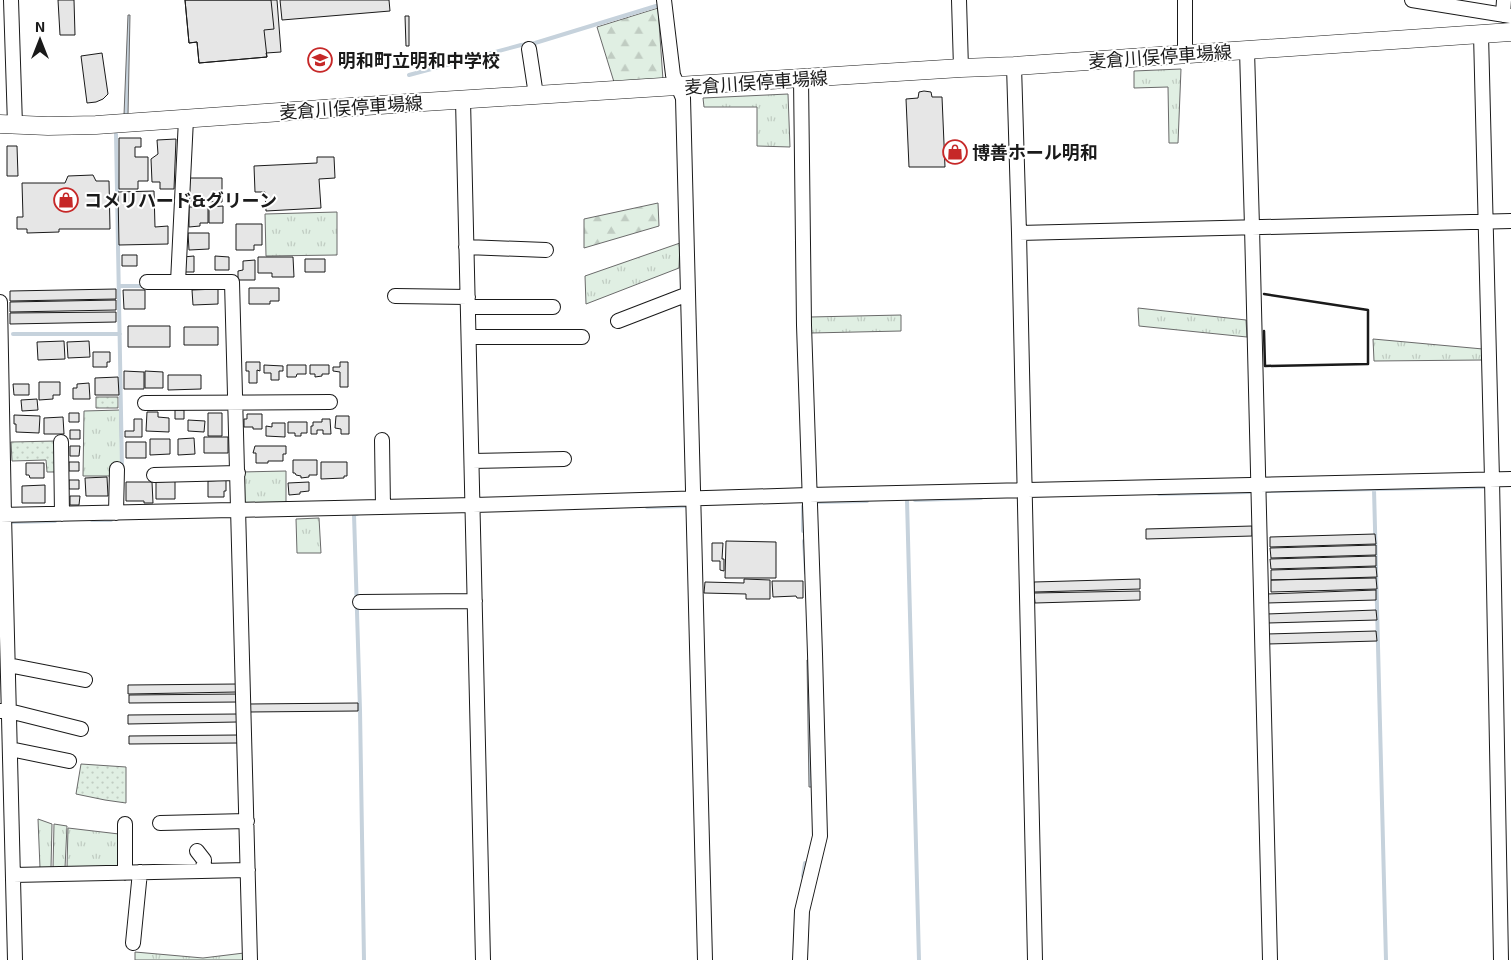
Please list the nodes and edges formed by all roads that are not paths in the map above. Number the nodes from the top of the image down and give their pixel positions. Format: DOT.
graph roads {
  1 [pos="11,0"];
  2 [pos="664,0"];
  3 [pos="959,0"];
  4 [pos="1185,0"];
  5 [pos="1412,0"];
  6 [pos="1504,0"];
  7 [pos="1507,15"];
  8 [pos="1511,32"];
  9 [pos="1481,34"];
  10 [pos="529,49"];
  11 [pos="1247,50"];
  12 [pos="1185,54"];
  13 [pos="1014,66"];
  14 [pos="961,68"];
  15 [pos="800,79"];
  16 [pos="678,87"];
  17 [pos="536,95"];
  18 [pos="463,100"];
  19 [pos="186,119"];
  20 [pos="8,124"];
  21 [pos="1511,221"];
  22 [pos="1485,222"];
  23 [pos="1252,227"];
  24 [pos="1019,233"];
  25 [pos="466,247"];
  26 [pos="546,250"];
  27 [pos="147,282"];
  28 [pos="178,282"];
  29 [pos="688,294"];
  30 [pos="395,296"];
  31 [pos="0,302"];
  32 [pos="468,302"];
  33 [pos="554,307"];
  34 [pos="618,321"];
  35 [pos="468,336"];
  36 [pos="582,337"];
  37 [pos="1,366"];
  38 [pos="236,402"];
  39 [pos="330,402"];
  40 [pos="145,403"];
  41 [pos="382,440"];
  42 [pos="61,442"];
  43 [pos="564,459"];
  44 [pos="472,461"];
  45 [pos="117,470"];
  46 [pos="238,473"];
  47 [pos="154,475"];
  48 [pos="1492,479"];
  49 [pos="1511,479"];
  50 [pos="1258,485"];
  51 [pos="1024,491"];
  52 [pos="809,495"];
  53 [pos="694,499"];
  54 [pos="472,505"];
  55 [pos="383,507"];
  56 [pos="239,510"];
  57 [pos="116,513"];
  58 [pos="62,514"];
  59 [pos="2,515"];
  60 [pos="475,601"];
  61 [pos="360,602"];
  62 [pos="8,665"];
  63 [pos="85,680"];
  64 [pos="5,711"];
  65 [pos="81,730"];
  66 [pos="10,749"];
  67 [pos="69,761"];
  68 [pos="5,768"];
  69 [pos="246,821"];
  70 [pos="160,823"];
  71 [pos="125,824"];
  72 [pos="6,827"];
  73 [pos="197,851"];
  74 [pos="248,870"];
  75 [pos="203,871"];
  76 [pos="140,872"];
  77 [pos="125,873"];
  78 [pos="9,882"];
  79 [pos="133,943"];
  80 [pos="15,960"];
  81 [pos="250,960"];
  82 [pos="483,960"];
  83 [pos="705,960"];
  84 [pos="800,960"];
  85 [pos="1035,960"];
  86 [pos="1270,960"];
  87 [pos="1501,960"];
  1 -- 20 [label="street"];
  2 -- 16 [label="street"];
  3 -- 14 [label="street"];
  4 -- 12 [label="street"];
  5 -- 7 [label="street"];
  6 -- 7 [label="street"];
  8 -- 9 [label="main road, 麦倉川俣停車場線"];
  9 -- 11 [label="main road, 麦倉川俣停車場線"];
  9 -- 22 [label="street"];
  10 -- 17 [label="street"];
  11 -- 12 [label="main road, 麦倉川俣停車場線"];
  11 -- 23 [label="street"];
  12 -- 13 [label="main road, 麦倉川俣停車場線"];
  13 -- 14 [label="main road, 麦倉川俣停車場線"];
  13 -- 24 [label="street"];
  14 -- 15 [label="main road, 麦倉川俣停車場線"];
  15 -- 16 [label="main road, 麦倉川俣停車場線"];
  15 -- 52 [label="street"];
  16 -- 17 [label="main road, 麦倉川俣停車場線"];
  16 -- 29 [label="street"];
  17 -- 18 [label="main road, 麦倉川俣停車場線"];
  18 -- 19 [label="main road, 麦倉川俣停車場線"];
  18 -- 25 [label="street"];
  19 -- 20 [label="main road, 麦倉川俣停車場線"];
  19 -- 28 [label="street"];
  21 -- 22 [label="street"];
  22 -- 23 [label="street"];
  22 -- 48 [label="street"];
  23 -- 24 [label="street"];
  23 -- 50 [label="street"];
  24 -- 51 [label="street"];
  25 -- 26 [label="street"];
  25 -- 32 [label="street"];
  27 -- 28 [label="street"];
  28 -- 38 [label="street"];
  29 -- 34 [label="street"];
  29 -- 53 [label="street"];
  30 -- 32 [label="street"];
  31 -- 37 [label="street"];
  32 -- 33 [label="street"];
  32 -- 35 [label="street"];
  35 -- 36 [label="street"];
  35 -- 44 [label="street"];
  37 -- 59 [label="street"];
  38 -- 39 [label="street"];
  38 -- 40 [label="street"];
  38 -- 46 [label="street"];
  41 -- 55 [label="street"];
  42 -- 58 [label="street"];
  43 -- 44 [label="street"];
  44 -- 54 [label="street"];
  45 -- 57 [label="street"];
  46 -- 47 [label="street"];
  46 -- 56 [label="street"];
  48 -- 49 [label="street"];
  48 -- 50 [label="street"];
  48 -- 87 [label="street"];
  50 -- 51 [label="street"];
  50 -- 86 [label="street"];
  51 -- 52 [label="street"];
  51 -- 85 [label="street"];
  52 -- 53 [label="street"];
  52 -- 84 [label="street"];
  53 -- 54 [label="street"];
  53 -- 83 [label="street"];
  54 -- 55 [label="street"];
  54 -- 60 [label="street"];
  55 -- 56 [label="street"];
  56 -- 57 [label="street"];
  56 -- 69 [label="street"];
  57 -- 58 [label="street"];
  58 -- 59 [label="street"];
  59 -- 62 [label="street"];
  60 -- 61 [label="street"];
  60 -- 82 [label="street"];
  62 -- 63 [label="street"];
  62 -- 64 [label="street"];
  64 -- 65 [label="street"];
  64 -- 66 [label="street"];
  66 -- 67 [label="street"];
  66 -- 68 [label="street"];
  68 -- 72 [label="street"];
  69 -- 70 [label="street"];
  69 -- 74 [label="street"];
  71 -- 77 [label="street"];
  72 -- 78 [label="street"];
  73 -- 75 [label="street"];
  74 -- 75 [label="street"];
  74 -- 81 [label="street"];
  75 -- 76 [label="street"];
  76 -- 77 [label="street"];
  76 -- 79 [label="street"];
  77 -- 78 [label="street"];
  78 -- 80 [label="street"];
}
